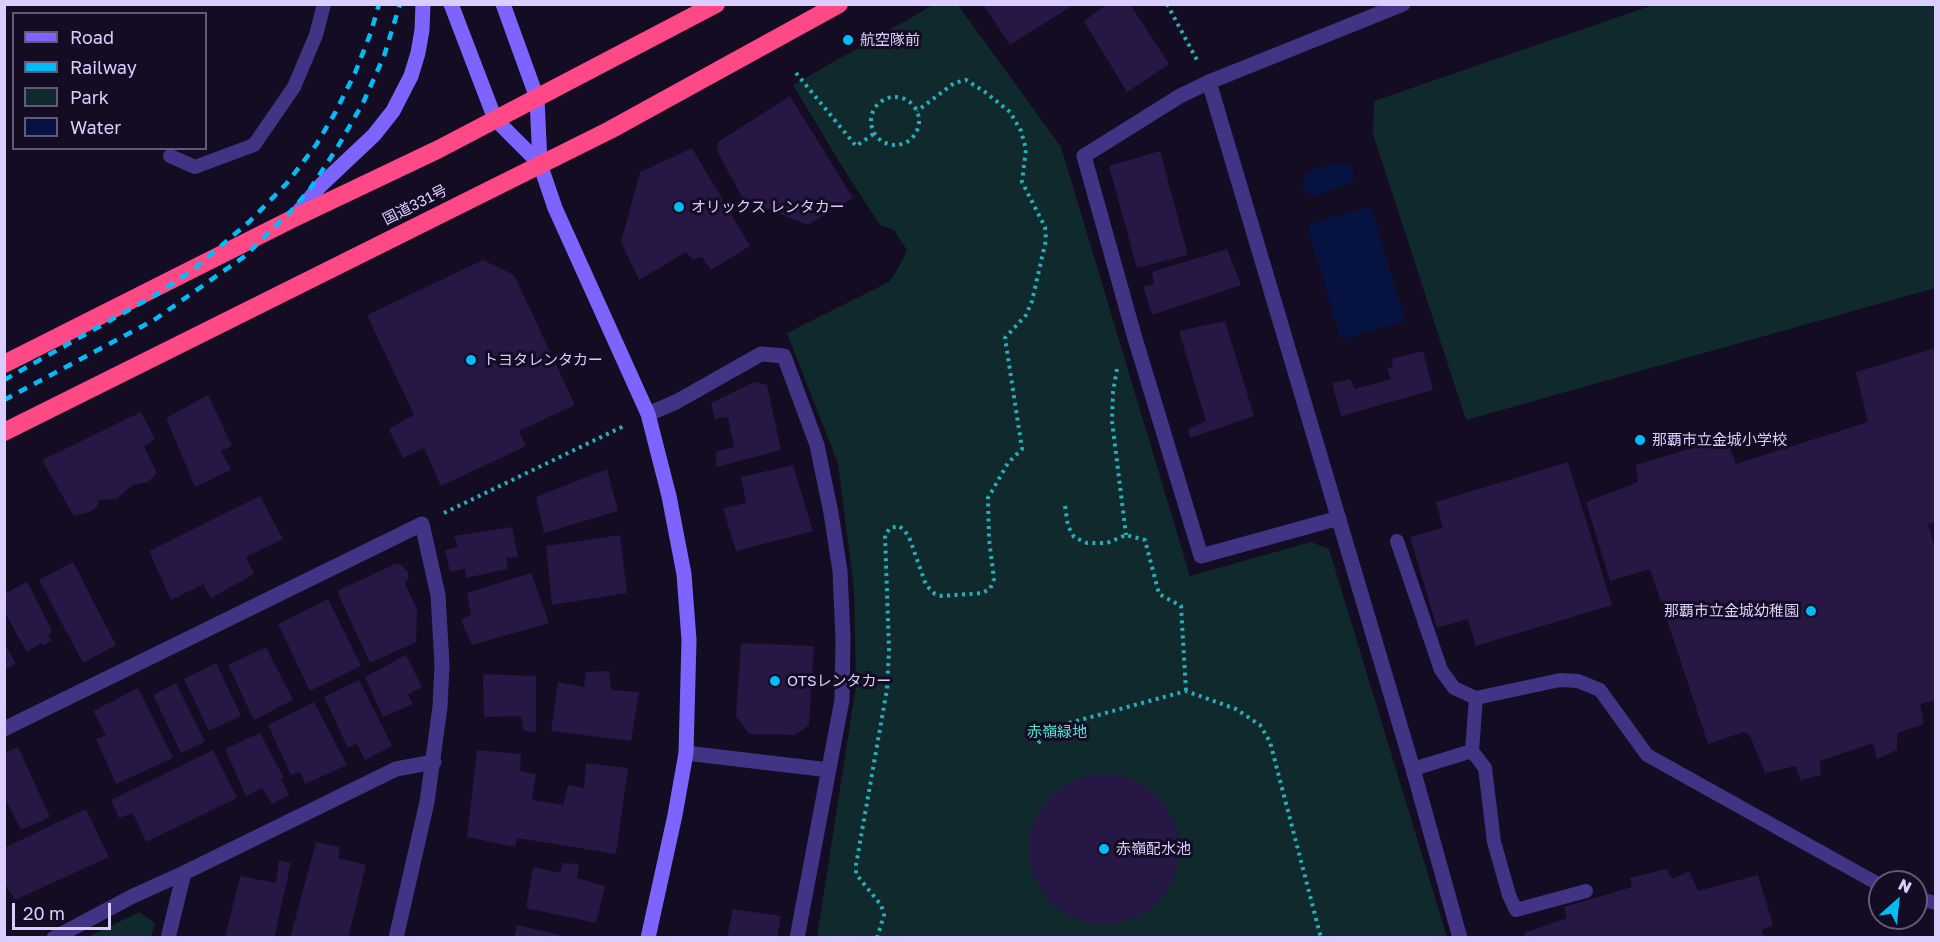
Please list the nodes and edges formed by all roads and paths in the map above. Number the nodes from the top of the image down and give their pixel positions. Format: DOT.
graph roads {
  1 [pos="324,4"];
  2 [pos="423,4"];
  3 [pos="451,4"];
  4 [pos="502,4"];
  5 [pos="716,4"];
  6 [pos="839,4"];
  7 [pos="1403,4"];
  8 [pos="796,73"];
  9 [pos="1209,82"];
  10 [pos="537,98"];
  11 [pos="917,111"];
  12 [pos="495,119"];
  13 [pos="875,133"];
  14 [pos="170,156"];
  15 [pos="540,164"];
  16 [pos="292,219"];
  17 [pos="1134,335"];
  18 [pos="4,364"];
  19 [pos="648,414"];
  20 [pos="4,432"];
  21 [pos="1065,506"];
  22 [pos="1339,518"];
  23 [pos="422,524"];
  24 [pos="1126,535"];
  25 [pos="1397,541"];
  26 [pos="1185,691"];
  27 [pos="1476,698"];
  28 [pos="4,729"];
  29 [pos="1038,743"];
  30 [pos="1472,751"];
  31 [pos="686,753"];
  32 [pos="434,762"];
  33 [pos="1413,769"];
  34 [pos="830,771"];
  35 [pos="184,873"];
  36 [pos="1868,878"];
  37 [pos="1586,891"];
  38 [pos="54,938"];
  39 [pos="168,938"];
  40 [pos="396,938"];
  41 [pos="648,938"];
  42 [pos="797,938"];
  43 [pos="877,938"];
  44 [pos="1321,938"];
  45 [pos="1460,938"];
  1 -- 14 [label="lane"];
  2 -- 16 [label="street"];
  3 -- 12 [label="street"];
  4 -- 10 [label="street"];
  5 -- 10 [label="highway"];
  6 -- 15 [label="highway, 国道331号"];
  7 -- 9 [label="street"];
  8 -- 13 [label="path"];
  9 -- 17 [label="street"];
  9 -- 22 [label="street"];
  10 -- 12 [label="highway"];
  10 -- 15 [label="street"];
  11 -- 13 [label="path"];
  11 -- 13 [label="path"];
  11 -- 43 [label="path"];
  12 -- 15 [label="street"];
  12 -- 16 [label="highway"];
  15 -- 19 [label="street"];
  15 -- 20 [label="highway, 国道331号"];
  16 -- 18 [label="highway"];
  17 -- 22 [label="street"];
  17 -- 24 [label="path"];
  19 -- 23 [label="path"];
  19 -- 31 [label="street"];
  19 -- 34 [label="street"];
  21 -- 24 [label="path"];
  22 -- 33 [label="street"];
  23 -- 28 [label="street"];
  23 -- 32 [label="street"];
  24 -- 26 [label="path"];
  25 -- 27 [label="lane"];
  26 -- 29 [label="path"];
  26 -- 44 [label="path"];
  27 -- 30 [label="lane"];
  27 -- 36 [label="lane"];
  30 -- 33 [label="lane"];
  30 -- 37 [label="lane"];
  31 -- 34 [label="street"];
  31 -- 41 [label="street"];
  32 -- 35 [label="street"];
  32 -- 40 [label="street"];
  33 -- 45 [label="street"];
  34 -- 42 [label="street"];
  35 -- 38 [label="street"];
  35 -- 39 [label="street"];
}
